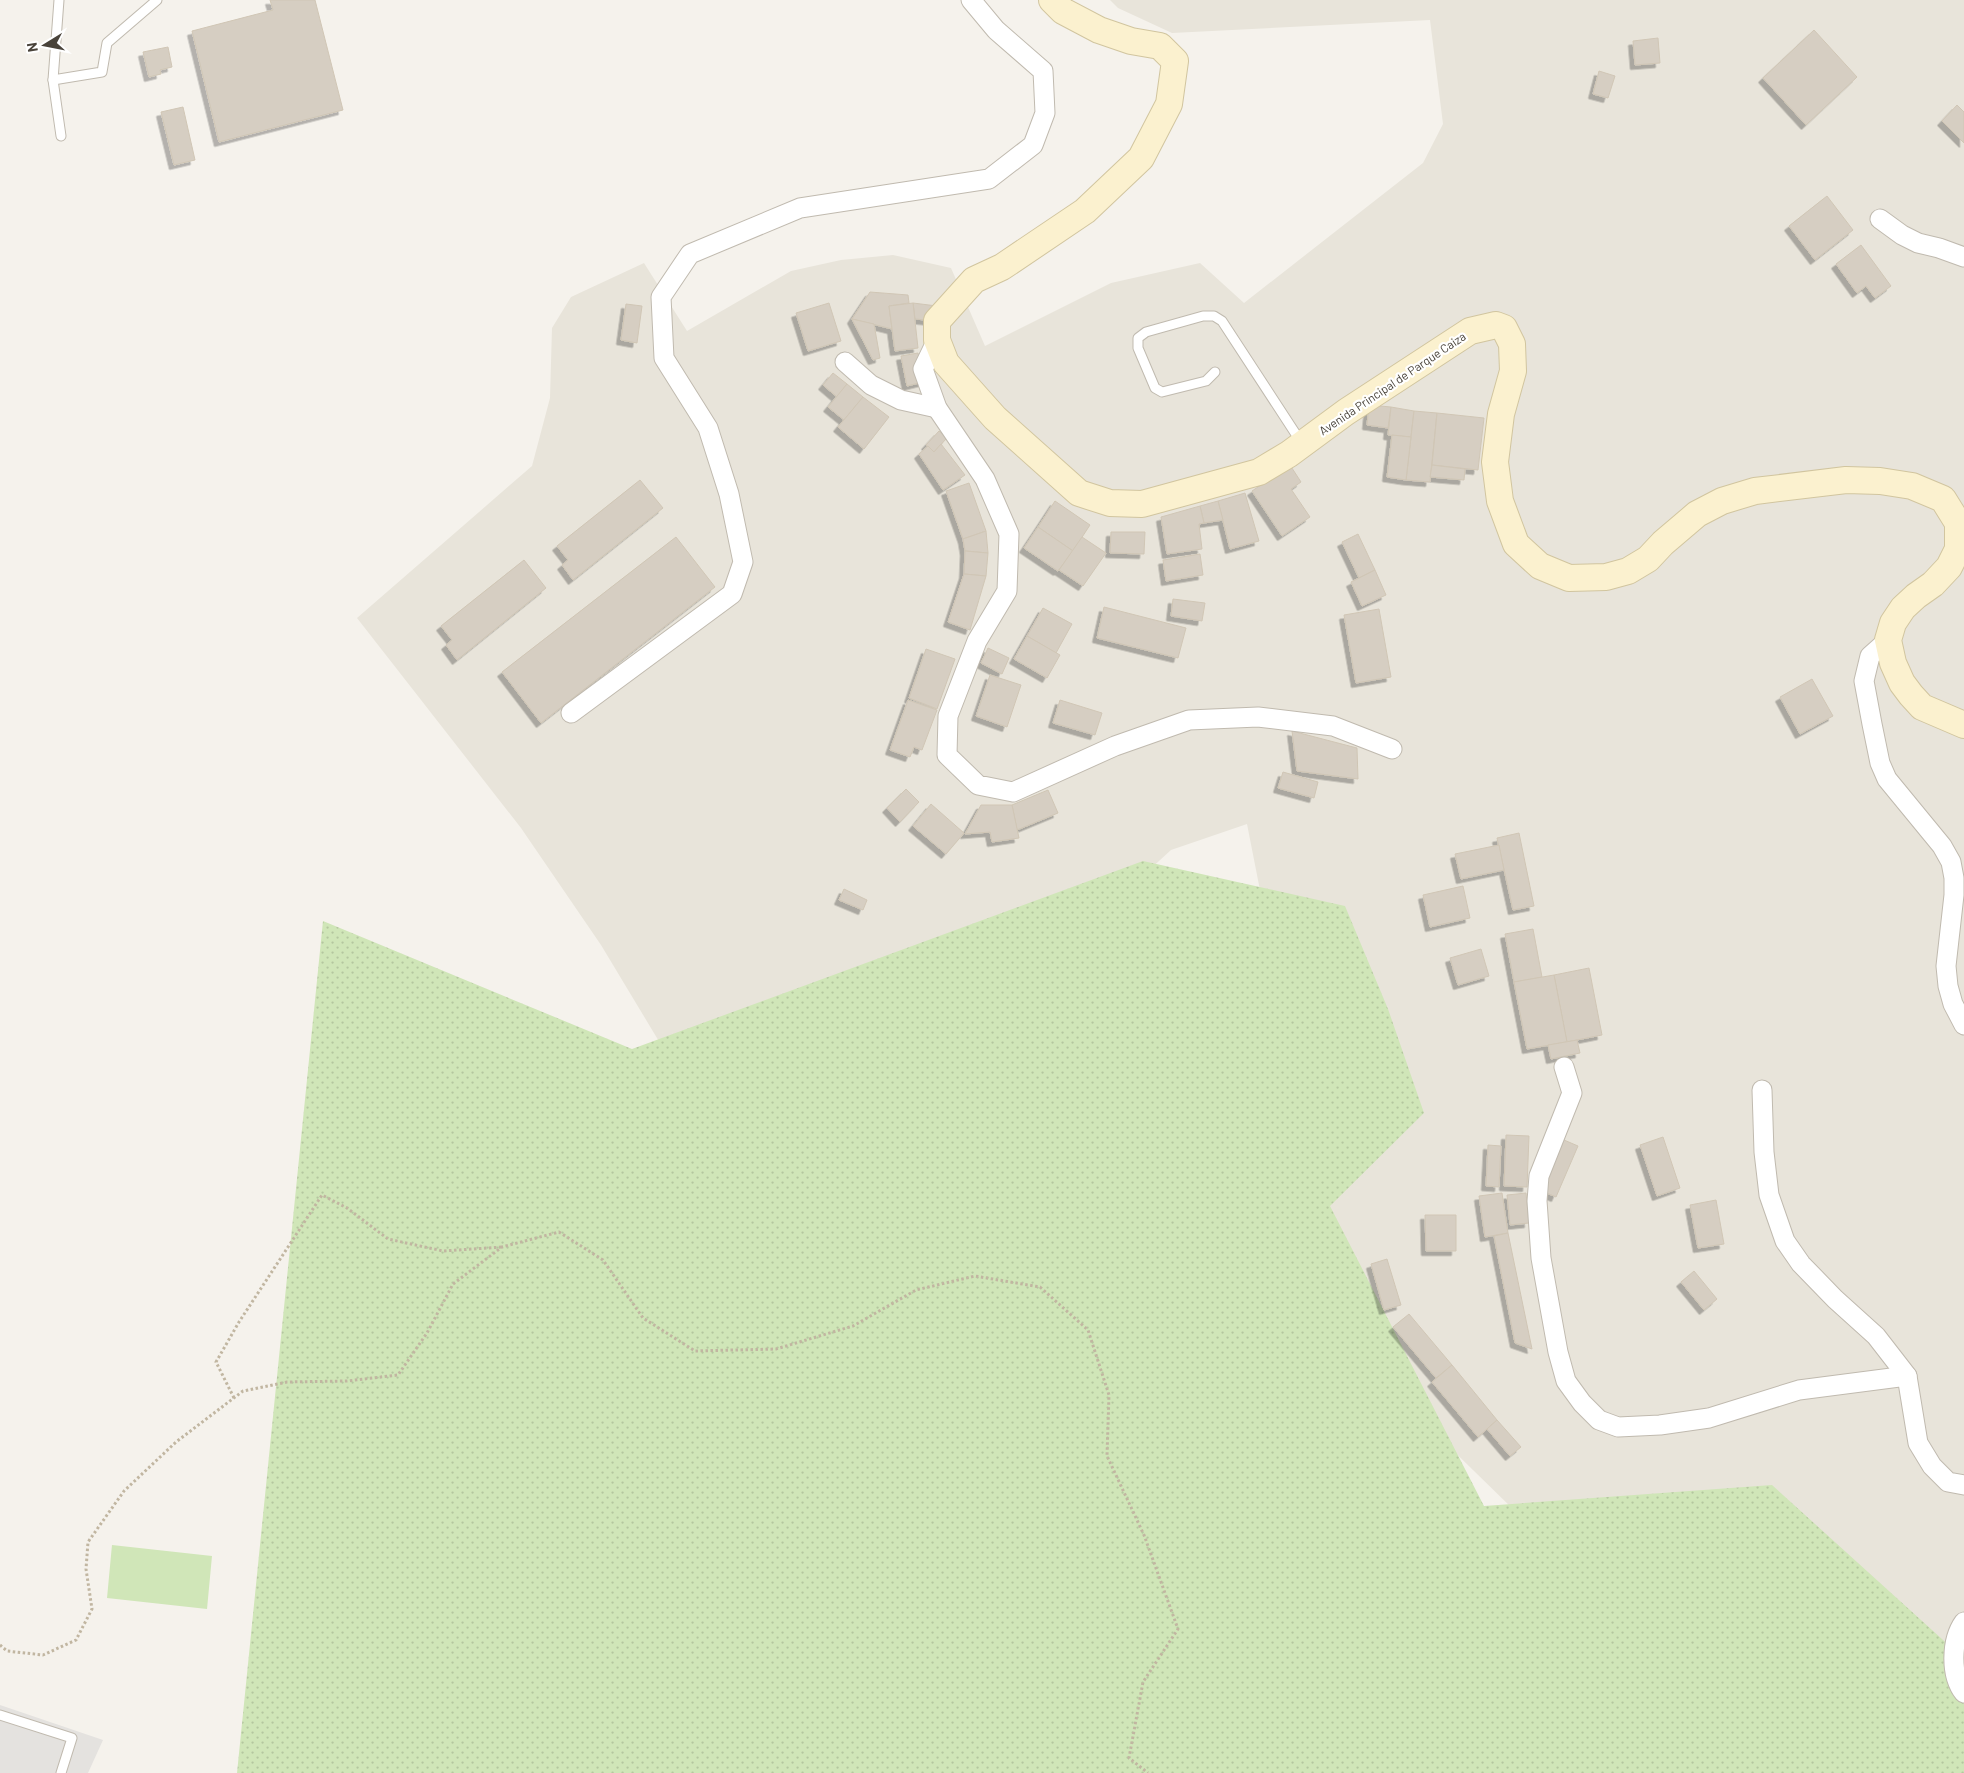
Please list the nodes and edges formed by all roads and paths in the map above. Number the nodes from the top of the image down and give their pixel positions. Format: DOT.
graph roads {
  1 [pos="60,0"];
  2 [pos="157,0"];
  3 [pos="971,0"];
  4 [pos="1052,0"];
  5 [pos="53,80"];
  6 [pos="61,136"];
  7 [pos="1880,219"];
  8 [pos="1964,257"];
  9 [pos="937,340"];
  10 [pos="845,362"];
  11 [pos="1215,372"];
  12 [pos="937,408"];
  13 [pos="1302,444"];
  14 [pos="1888,640"];
  15 [pos="571,713"];
  16 [pos="1964,725"];
  17 [pos="1392,748"];
  18 [pos="1964,1025"];
  19 [pos="1564,1067"];
  20 [pos="1762,1090"];
  21 [pos="502,1247"];
  22 [pos="1907,1376"];
  23 [pos="234,1398"];
  24 [pos="1964,1485"];
  25 [pos="1964,1622"];
  26 [pos="0,1645"];
  27 [pos="1964,1693"];
  28 [pos="0,1715"];
  29 [pos="60,1773"];
  30 [pos="1148,1773"];
  1 -- 5 [label="lane"];
  2 -- 5 [label="lane"];
  3 -- 15 [label="street"];
  4 -- 9 [label="street"];
  5 -- 6 [label="lane"];
  7 -- 8 [label="street"];
  9 -- 12 [label="street"];
  9 -- 13 [label="street, Avenida Principal de Parque Caiza"];
  10 -- 12 [label="street"];
  11 -- 13 [label="lane"];
  12 -- 17 [label="street"];
  13 -- 14 [label="street, Avenida Principal de Parque Caiza"];
  14 -- 16 [label="street"];
  14 -- 18 [label="street"];
  19 -- 22 [label="street"];
  20 -- 22 [label="street"];
  21 -- 23 [label="path"];
  21 -- 23 [label="path"];
  21 -- 30 [label="path"];
  22 -- 24 [label="street"];
  23 -- 26 [label="path"];
  25 -- 27 [label="street"];
  28 -- 29 [label="lane"];
}
